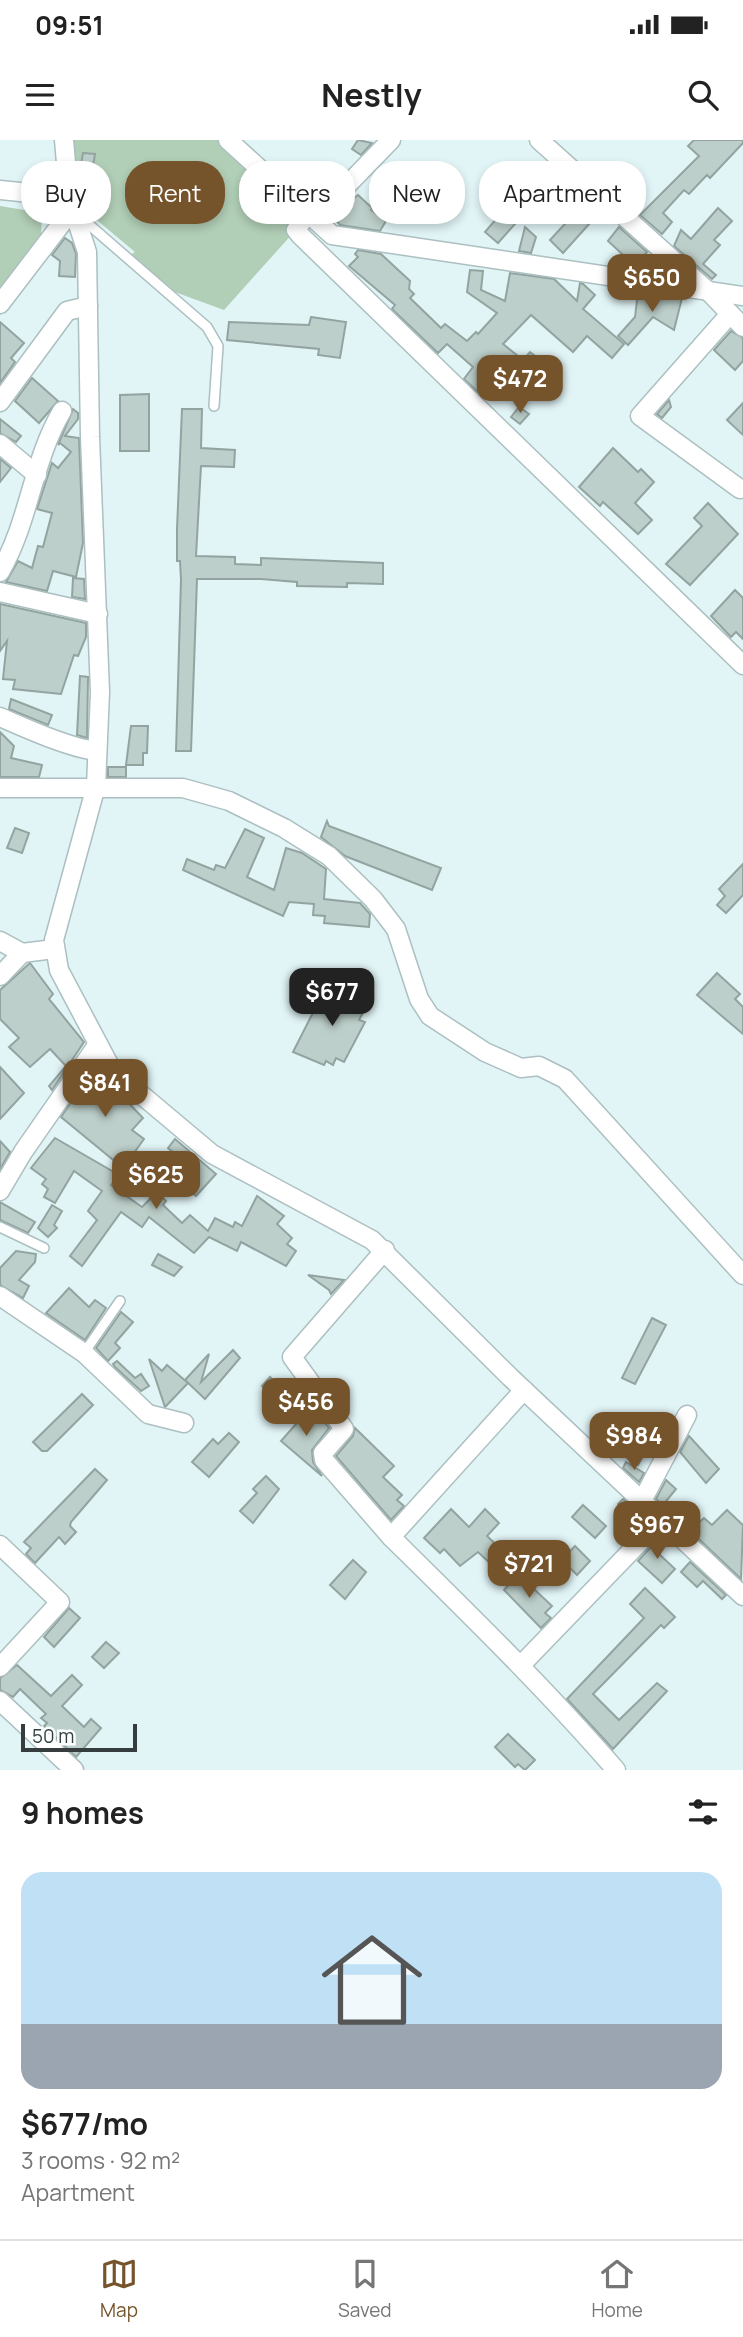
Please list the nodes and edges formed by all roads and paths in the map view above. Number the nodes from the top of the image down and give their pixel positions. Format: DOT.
graph roads {
  1 [pos="64,140"];
  2 [pos="228,140"];
  3 [pos="391,140"];
  4 [pos="539,140"];
  5 [pos="66,161"];
  6 [pos="250,161"];
  7 [pos="355,178"];
  8 [pos="0,190"];
  9 [pos="21,194"];
  10 [pos="55,224"];
  11 [pos="77,224"];
  12 [pos="93,224"];
  13 [pos="299,224"];
  14 [pos="319,224"];
  15 [pos="710,293"];
  16 [pos="743,296"];
  17 [pos="0,304"];
  18 [pos="88,306"];
  19 [pos="737,321"];
  20 [pos="0,402"];
  21 [pos="214,406"];
  22 [pos="62,411"];
  23 [pos="0,444"];
  24 [pos="37,475"];
  25 [pos="740,489"];
  26 [pos="0,572"];
  27 [pos="0,592"];
  28 [pos="98,614"];
  29 [pos="743,665"];
  30 [pos="0,717"];
  31 [pos="97,751"];
  32 [pos="96,786"];
  33 [pos="0,788"];
  34 [pos="0,941"];
  35 [pos="54,949"];
  36 [pos="22,954"];
  37 [pos="0,976"];
  38 [pos="98,1044"];
  39 [pos="0,1191"];
  40 [pos="0,1227"];
  41 [pos="44,1248"];
  42 [pos="385,1250"];
  43 [pos="743,1275"];
  44 [pos="0,1296"];
  45 [pos="120,1301"];
  46 [pos="84,1353"];
  47 [pos="524,1391"];
  48 [pos="687,1415"];
  49 [pos="184,1423"];
  50 [pos="642,1501"];
  51 [pos="662,1519"];
  52 [pos="391,1537"];
  53 [pos="0,1545"];
  54 [pos="743,1596"];
  55 [pos="522,1664"];
  56 [pos="0,1667"];
  57 [pos="0,1701"];
  58 [pos="74,1770"];
  59 [pos="616,1770"];
  1 -- 5 [label="street"];
  2 -- 6 [label="street"];
  3 -- 7 [label="street"];
  4 -- 15 [label="street"];
  8 -- 9 [label="street"];
  10 -- 17 [label="street"];
  11 -- 18 [label="street"];
  12 -- 21 [label="lane"];
  13 -- 29 [label="street"];
  14 -- 15 [label="street"];
  15 -- 16 [label="street"];
  15 -- 19 [label="street"];
  18 -- 20 [label="street"];
  18 -- 28 [label="street"];
  19 -- 25 [label="street"];
  22 -- 24 [label="street"];
  23 -- 24 [label="street"];
  24 -- 26 [label="street"];
  27 -- 28 [label="street"];
  28 -- 31 [label="street"];
  30 -- 31 [label="street"];
  31 -- 32 [label="street"];
  32 -- 33 [label="street"];
  32 -- 35 [label="street"];
  32 -- 43 [label="street"];
  34 -- 36 [label="street"];
  35 -- 36 [label="street"];
  35 -- 38 [label="street"];
  36 -- 37 [label="street"];
  38 -- 39 [label="street"];
  38 -- 42 [label="street"];
  40 -- 41 [label="lane"];
  42 -- 47 [label="street"];
  42 -- 52 [label="street"];
  44 -- 46 [label="street"];
  45 -- 46 [label="lane"];
  46 -- 49 [label="street"];
  47 -- 50 [label="street"];
  47 -- 52 [label="street"];
  48 -- 50 [label="street"];
  50 -- 51 [label="street"];
  51 -- 54 [label="street"];
  51 -- 55 [label="street"];
  52 -- 55 [label="street"];
  53 -- 56 [label="street"];
  55 -- 59 [label="street"];
  57 -- 58 [label="street"];
}
